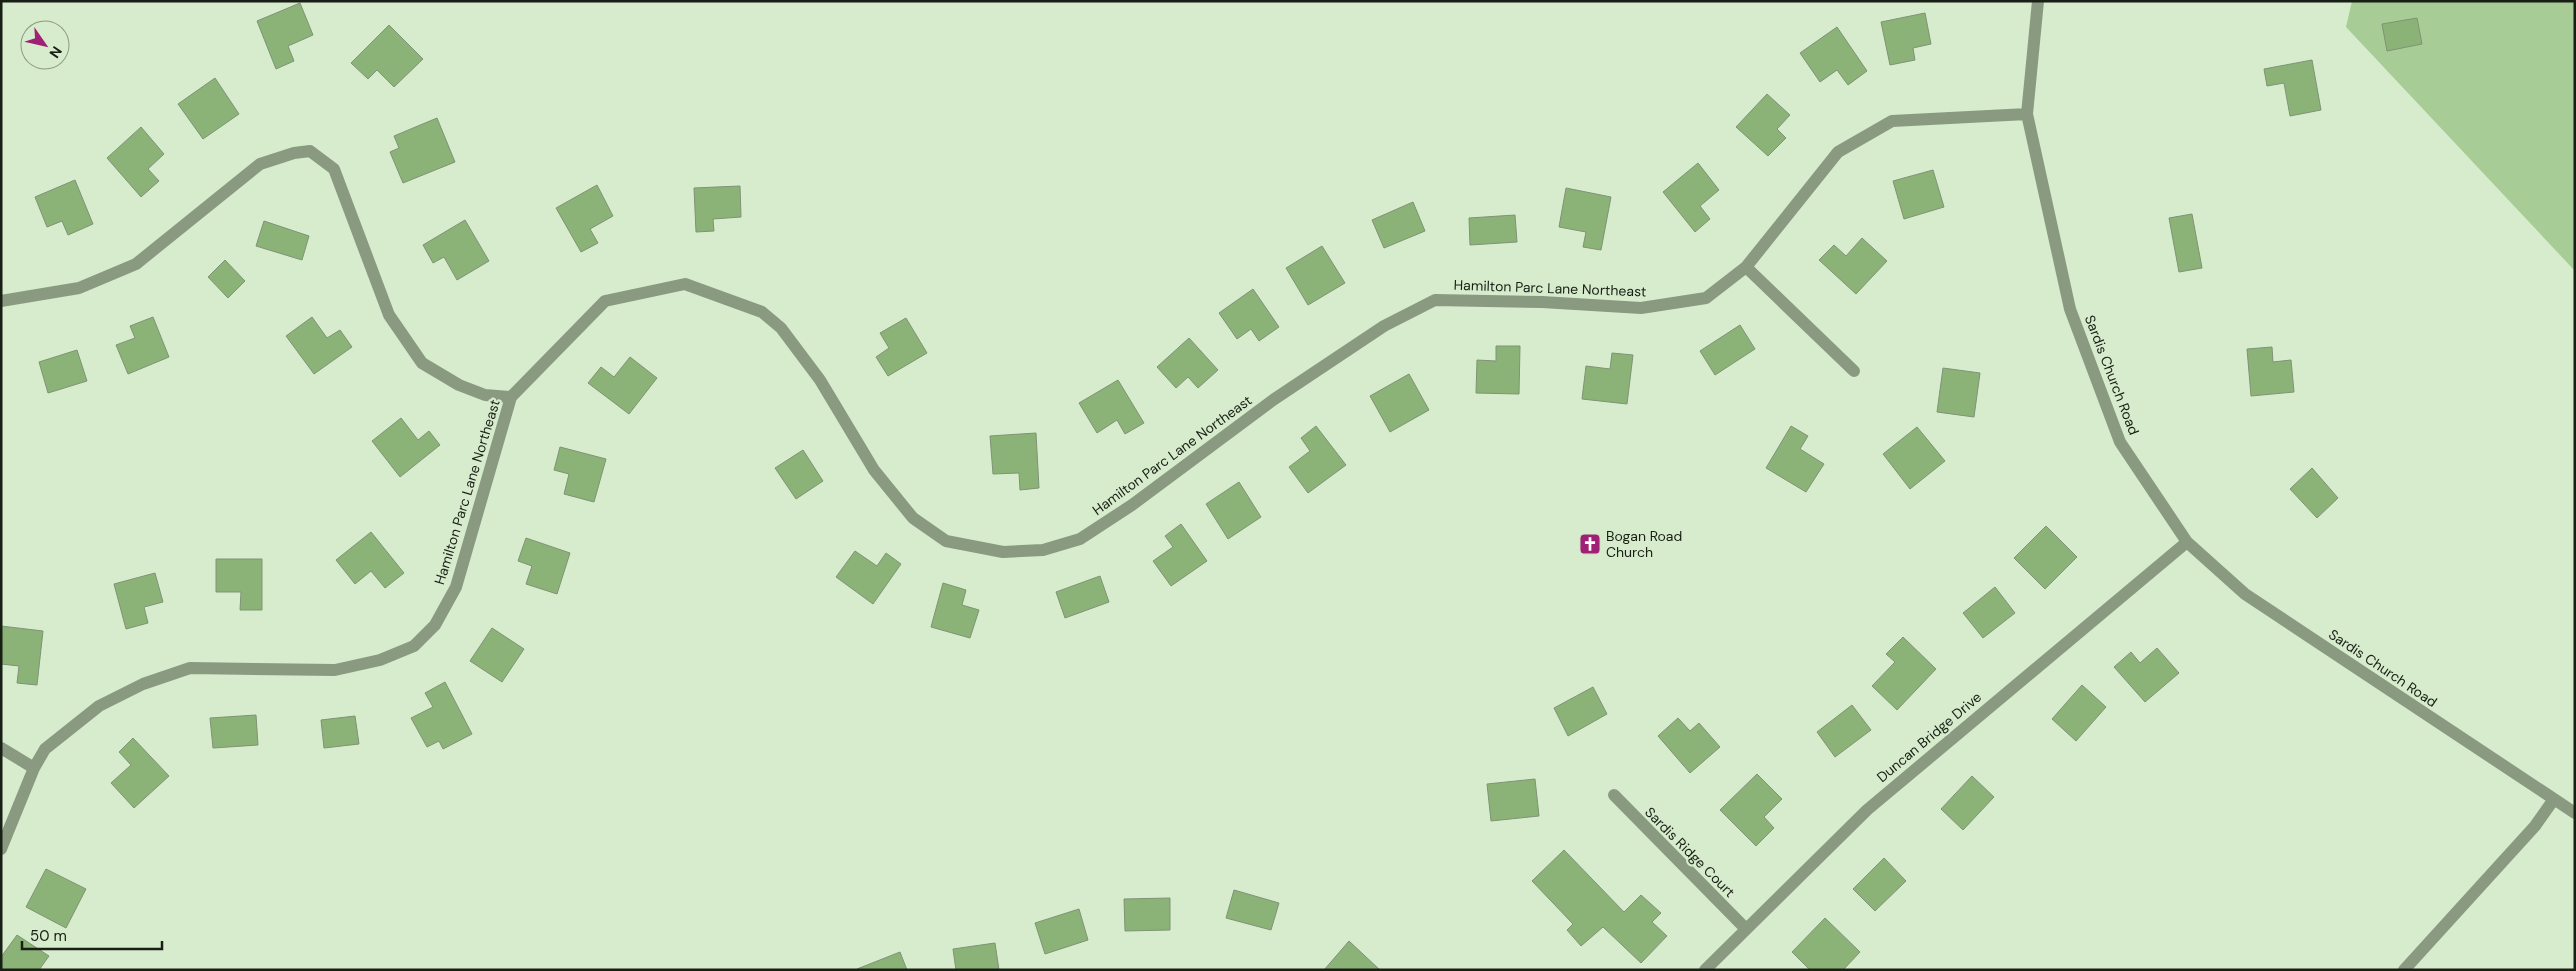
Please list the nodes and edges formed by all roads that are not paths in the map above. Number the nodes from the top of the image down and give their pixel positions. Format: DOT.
graph roads {
  1 [pos="2038,1"];
  2 [pos="2027,114"];
  3 [pos="1746,267"];
  4 [pos="1,301"];
  5 [pos="1854,371"];
  6 [pos="511,397"];
  7 [pos="2186,542"];
  8 [pos="1,748"];
  9 [pos="34,768"];
  10 [pos="1614,795"];
  11 [pos="2554,799"];
  12 [pos="2575,813"];
  13 [pos="1,849"];
  14 [pos="1746,929"];
  15 [pos="1705,970"];
  16 [pos="2404,970"];
  1 -- 2 [label="street, Sardis Church Road"];
  2 -- 3 [label="street, Hamilton Parc Lane Northeast"];
  2 -- 7 [label="street, Sardis Church Road"];
  3 -- 5 [label="street"];
  3 -- 6 [label="street, Hamilton Parc Lane Northeast"];
  4 -- 6 [label="street"];
  6 -- 9 [label="street, Hamilton Parc Lane Northeast"];
  7 -- 11 [label="street, Sardis Church Road"];
  7 -- 14 [label="street, Duncan Bridge Drive"];
  8 -- 9 [label="street"];
  9 -- 13 [label="street, Hamilton Parc Lane Northeast"];
  10 -- 14 [label="street, Sardis Ridge Court"];
  11 -- 12 [label="street, Sardis Church Road"];
  11 -- 16 [label="street"];
  14 -- 15 [label="street, Duncan Bridge Drive"];
}
